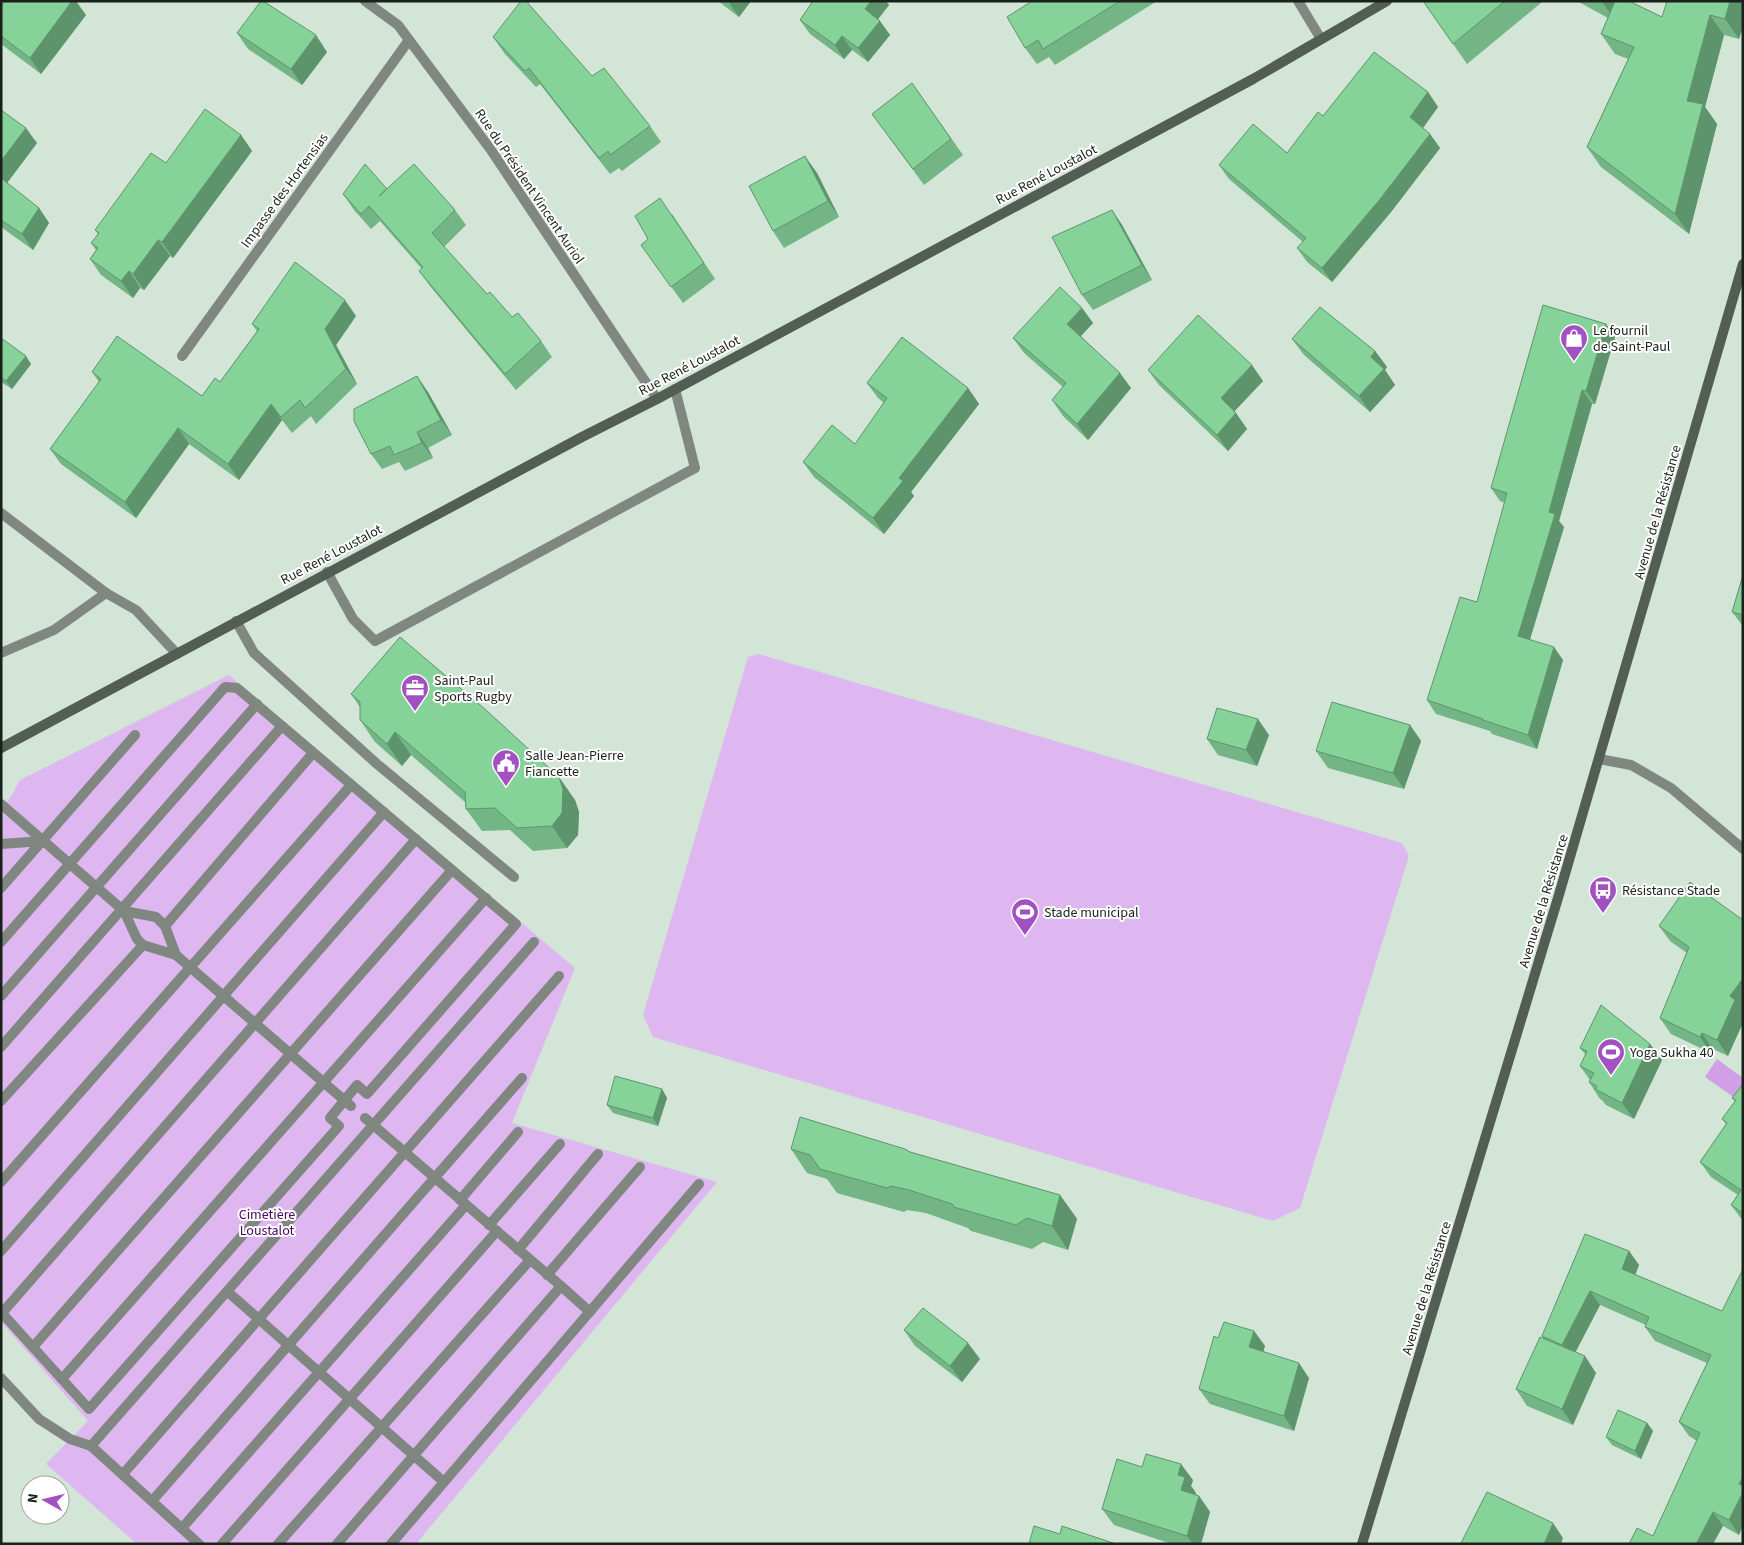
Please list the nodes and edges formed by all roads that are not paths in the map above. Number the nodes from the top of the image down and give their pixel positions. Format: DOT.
graph roads {
  1 [pos="365,1"];
  2 [pos="1298,1"];
  3 [pos="1387,1"];
  4 [pos="1321,39"];
  5 [pos="409,40"];
  6 [pos="1743,264"];
  7 [pos="182,356"];
  8 [pos="675,389"];
  9 [pos="657,399"];
  10 [pos="1,513"];
  11 [pos="327,572"];
  12 [pos="106,593"];
  13 [pos="236,621"];
  14 [pos="1,652"];
  15 [pos="177,654"];
  16 [pos="257,704"];
  17 [pos="282,726"];
  18 [pos="135,735"];
  19 [pos="1,748"];
  20 [pos="313,753"];
  21 [pos="1599,759"];
  22 [pos="351,784"];
  23 [pos="1,804"];
  24 [pos="384,812"];
  25 [pos="416,839"];
  26 [pos="44,840"];
  27 [pos="1,844"];
  28 [pos="1743,849"];
  29 [pos="70,864"];
  30 [pos="452,870"];
  31 [pos="514,876"];
  32 [pos="97,887"];
  33 [pos="1,888"];
  34 [pos="486,898"];
  35 [pos="123,910"];
  36 [pos="165,926"];
  37 [pos="1,942"];
  38 [pos="534,942"];
  39 [pos="143,945"];
  40 [pos="176,955"];
  41 [pos="190,967"];
  42 [pos="559,976"];
  43 [pos="223,995"];
  44 [pos="1,996"];
  45 [pos="255,1023"];
  46 [pos="1,1047"];
  47 [pos="290,1054"];
  48 [pos="522,1078"];
  49 [pos="324,1082"];
  50 [pos="1,1101"];
  51 [pos="348,1103"];
  52 [pos="370,1122"];
  53 [pos="518,1132"];
  54 [pos="560,1144"];
  55 [pos="405,1152"];
  56 [pos="598,1154"];
  57 [pos="640,1167"];
  58 [pos="435,1178"];
  59 [pos="1,1182"];
  60 [pos="699,1184"];
  61 [pos="463,1202"];
  62 [pos="493,1228"];
  63 [pos="518,1250"];
  64 [pos="1,1251"];
  65 [pos="530,1260"];
  66 [pos="547,1275"];
  67 [pos="561,1286"];
  68 [pos="228,1292"];
  69 [pos="2,1312"];
  70 [pos="590,1312"];
  71 [pos="259,1319"];
  72 [pos="289,1345"];
  73 [pos="33,1347"];
  74 [pos="319,1372"];
  75 [pos="1,1378"];
  76 [pos="62,1379"];
  77 [pos="350,1399"];
  78 [pos="382,1427"];
  79 [pos="92,1446"];
  80 [pos="414,1455"];
  81 [pos="123,1474"];
  82 [pos="444,1482"];
  83 [pos="152,1501"];
  84 [pos="182,1528"];
  85 [pos="199,1544"];
  86 [pos="222,1544"];
  87 [pos="278,1544"];
  88 [pos="337,1544"];
  89 [pos="391,1544"];
  90 [pos="1362,1544"];
  1 -- 5 [label="street, Rue du Président Vincent Auriol"];
  2 -- 4 [label="street"];
  3 -- 4 [label="street, Rue René Loustalot"];
  4 -- 8 [label="street, Rue René Loustalot"];
  5 -- 7 [label="street, Impasse des Hortensias"];
  5 -- 9 [label="street, Rue du Président Vincent Auriol"];
  6 -- 21 [label="street, Avenue de la Résistance"];
  8 -- 9 [label="street, Rue René Loustalot"];
  8 -- 11 [label="street"];
  9 -- 11 [label="street, Rue René Loustalot"];
  10 -- 12 [label="street"];
  11 -- 13 [label="street, Rue René Loustalot"];
  12 -- 14 [label="street"];
  12 -- 15 [label="street"];
  13 -- 15 [label="street, Rue René Loustalot"];
  13 -- 31 [label="street"];
  15 -- 19 [label="street, Rue René Loustalot"];
  16 -- 17 [label="street"];
  16 -- 29 [label="street"];
  16 -- 32 [label="street"];
  17 -- 20 [label="street"];
  17 -- 35 [label="street"];
  18 -- 26 [label="street"];
  20 -- 22 [label="street"];
  20 -- 36 [label="street"];
  21 -- 28 [label="street"];
  21 -- 90 [label="street, Avenue de la Résistance"];
  22 -- 24 [label="street"];
  22 -- 41 [label="street"];
  23 -- 26 [label="street"];
  24 -- 25 [label="street"];
  24 -- 43 [label="street"];
  25 -- 30 [label="street"];
  25 -- 45 [label="street"];
  26 -- 27 [label="street"];
  26 -- 29 [label="street"];
  26 -- 33 [label="street"];
  29 -- 32 [label="street"];
  29 -- 37 [label="street"];
  30 -- 34 [label="street"];
  30 -- 47 [label="street"];
  32 -- 35 [label="street"];
  32 -- 44 [label="street"];
  34 -- 49 [label="street"];
  34 -- 51 [label="street"];
  35 -- 36 [label="street"];
  35 -- 39 [label="street"];
  35 -- 46 [label="street"];
  36 -- 40 [label="street"];
  38 -- 52 [label="street"];
  39 -- 40 [label="street"];
  39 -- 50 [label="street"];
  40 -- 41 [label="street"];
  41 -- 43 [label="street"];
  41 -- 59 [label="street"];
  42 -- 55 [label="street"];
  43 -- 45 [label="street"];
  43 -- 64 [label="street"];
  45 -- 47 [label="street"];
  45 -- 69 [label="street"];
  47 -- 49 [label="street"];
  47 -- 73 [label="street"];
  48 -- 58 [label="street"];
  49 -- 51 [label="street"];
  49 -- 76 [label="street"];
  51 -- 76 [label="street"];
  52 -- 55 [label="street"];
  52 -- 68 [label="street"];
  53 -- 61 [label="street"];
  54 -- 62 [label="street"];
  55 -- 58 [label="street"];
  55 -- 71 [label="street"];
  56 -- 63 [label="street"];
  57 -- 66 [label="street"];
  58 -- 61 [label="street"];
  58 -- 72 [label="street"];
  60 -- 70 [label="street"];
  61 -- 62 [label="street"];
  61 -- 74 [label="street"];
  62 -- 63 [label="street"];
  62 -- 77 [label="street"];
  63 -- 65 [label="street"];
  65 -- 66 [label="street"];
  65 -- 78 [label="street"];
  66 -- 67 [label="street"];
  67 -- 70 [label="street"];
  67 -- 80 [label="street"];
  68 -- 71 [label="street"];
  68 -- 79 [label="street"];
  69 -- 73 [label="street"];
  70 -- 82 [label="street"];
  71 -- 72 [label="street"];
  71 -- 81 [label="street"];
  72 -- 74 [label="street"];
  72 -- 83 [label="street"];
  73 -- 76 [label="street"];
  74 -- 77 [label="street"];
  74 -- 84 [label="street"];
  75 -- 79 [label="street"];
  77 -- 78 [label="street"];
  77 -- 86 [label="street"];
  78 -- 80 [label="street"];
  78 -- 87 [label="street"];
  79 -- 81 [label="street"];
  80 -- 82 [label="street"];
  80 -- 88 [label="street"];
  81 -- 83 [label="street"];
  82 -- 89 [label="street"];
  83 -- 84 [label="street"];
  84 -- 85 [label="street"];
}
